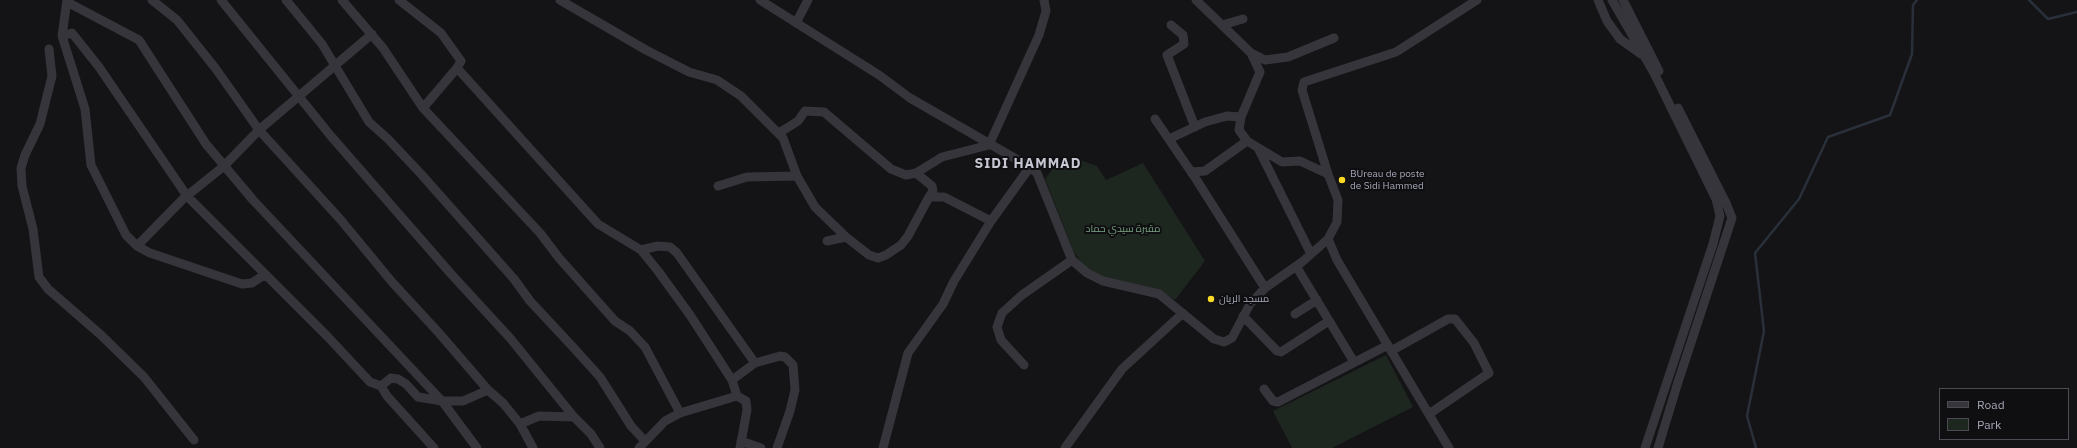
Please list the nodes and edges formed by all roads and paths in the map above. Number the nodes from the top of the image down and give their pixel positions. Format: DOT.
graph roads {
  1 [pos="152,0"];
  2 [pos="221,0"];
  3 [pos="286,0"];
  4 [pos="342,0"];
  5 [pos="399,0"];
  6 [pos="560,0"];
  7 [pos="760,0"];
  8 [pos="808,0"];
  9 [pos="1044,0"];
  10 [pos="1196,0"];
  11 [pos="1477,0"];
  12 [pos="1598,0"];
  13 [pos="1612,0"];
  14 [pos="1623,0"];
  15 [pos="67,1"];
  16 [pos="574,3"];
  17 [pos="1243,19"];
  18 [pos="796,23"];
  19 [pos="1171,24"];
  20 [pos="1222,25"];
  21 [pos="372,34"];
  22 [pos="62,36"];
  23 [pos="1334,38"];
  24 [pos="49,49"];
  25 [pos="1252,53"];
  26 [pos="1644,56"];
  27 [pos="1266,60"];
  28 [pos="335,65"];
  29 [pos="457,68"];
  30 [pos="1260,72"];
  31 [pos="298,96"];
  32 [pos="423,108"];
  33 [pos="1241,117"];
  34 [pos="1155,119"];
  35 [pos="1196,126"];
  36 [pos="259,130"];
  37 [pos="779,133"];
  38 [pos="1169,140"];
  39 [pos="1247,141"];
  40 [pos="989,145"];
  41 [pos="1258,148"];
  42 [pos="224,166"];
  43 [pos="1030,167"];
  44 [pos="1191,172"];
  45 [pos="916,173"];
  46 [pos="1328,174"];
  47 [pos="797,176"];
  48 [pos="718,186"];
  49 [pos="187,196"];
  50 [pos="930,197"];
  51 [pos="991,221"];
  52 [pos="846,237"];
  53 [pos="1328,239"];
  54 [pos="827,241"];
  55 [pos="137,246"];
  56 [pos="641,250"];
  57 [pos="1311,254"];
  58 [pos="1072,260"];
  59 [pos="1296,266"];
  60 [pos="1705,267"];
  61 [pos="264,275"];
  62 [pos="1711,284"];
  63 [pos="1265,288"];
  64 [pos="1317,300"];
  65 [pos="1183,313"];
  66 [pos="1295,314"];
  67 [pos="1243,316"];
  68 [pos="1329,321"];
  69 [pos="1390,348"];
  70 [pos="1354,362"];
  71 [pos="755,363"];
  72 [pos="1024,365"];
  73 [pos="732,380"];
  74 [pos="381,386"];
  75 [pos="1264,389"];
  76 [pos="488,390"];
  77 [pos="737,396"];
  78 [pos="442,401"];
  79 [pos="680,413"];
  80 [pos="1429,414"];
  81 [pos="574,417"];
  82 [pos="520,424"];
  83 [pos="194,440"];
  84 [pos="642,444"];
  85 [pos="741,445"];
  86 [pos="434,448"];
  87 [pos="477,448"];
  88 [pos="533,448"];
  89 [pos="600,448"];
  90 [pos="760,448"];
  91 [pos="776,448"];
  92 [pos="883,448"];
  93 [pos="1065,448"];
  94 [pos="1449,448"];
  95 [pos="1645,448"];
  96 [pos="1658,448"];
  1 -- 36 [label="street"];
  2 -- 31 [label="street"];
  3 -- 28 [label="street"];
  4 -- 21 [label="street"];
  5 -- 29 [label="street"];
  6 -- 16 [label="street"];
  7 -- 18 [label="street"];
  8 -- 18 [label="street"];
  9 -- 40 [label="street"];
  10 -- 20 [label="street"];
  11 -- 46 [label="street"];
  12 -- 26 [label="street"];
  13 -- 26 [label="street"];
  14 -- 62 [label="street"];
  15 -- 22 [label="street"];
  15 -- 42 [label="street"];
  16 -- 37 [label="street"];
  17 -- 20 [label="street"];
  18 -- 40 [label="street"];
  19 -- 35 [label="street"];
  20 -- 25 [label="street"];
  21 -- 28 [label="street"];
  21 -- 32 [label="street"];
  22 -- 49 [label="street"];
  22 -- 55 [label="street"];
  23 -- 27 [label="street"];
  24 -- 83 [label="street"];
  25 -- 27 [label="street"];
  25 -- 30 [label="street"];
  26 -- 60 [label="street"];
  27 -- 30 [label="street"];
  28 -- 31 [label="street"];
  28 -- 84 [label="street"];
  29 -- 32 [label="street"];
  29 -- 56 [label="street"];
  30 -- 33 [label="street"];
  31 -- 36 [label="street"];
  31 -- 81 [label="street"];
  32 -- 79 [label="street"];
  33 -- 35 [label="street"];
  33 -- 39 [label="street"];
  34 -- 38 [label="street"];
  35 -- 38 [label="street"];
  36 -- 42 [label="street"];
  36 -- 76 [label="street"];
  37 -- 45 [label="street"];
  37 -- 47 [label="street"];
  38 -- 44 [label="street"];
  39 -- 41 [label="street"];
  39 -- 44 [label="street"];
  40 -- 43 [label="street"];
  40 -- 45 [label="street"];
  41 -- 46 [label="street"];
  41 -- 57 [label="street"];
  42 -- 49 [label="street"];
  42 -- 78 [label="street"];
  43 -- 51 [label="street"];
  43 -- 58 [label="street"];
  44 -- 63 [label="street"];
  45 -- 50 [label="street"];
  46 -- 53 [label="street"];
  47 -- 48 [label="street"];
  47 -- 52 [label="street"];
  49 -- 55 [label="street"];
  49 -- 61 [label="street"];
  50 -- 51 [label="street"];
  50 -- 52 [label="street"];
  51 -- 92 [label="street"];
  52 -- 54 [label="street"];
  53 -- 57 [label="street"];
  53 -- 69 [label="street"];
  55 -- 61 [label="street"];
  56 -- 71 [label="street"];
  56 -- 73 [label="street"];
  57 -- 59 [label="street"];
  58 -- 65 [label="street"];
  58 -- 72 [label="street"];
  59 -- 63 [label="street"];
  59 -- 64 [label="street"];
  60 -- 62 [label="street"];
  60 -- 95 [label="street"];
  61 -- 74 [label="street"];
  62 -- 96 [label="street"];
  63 -- 67 [label="street"];
  64 -- 66 [label="street"];
  64 -- 68 [label="street"];
  65 -- 67 [label="street"];
  65 -- 93 [label="street"];
  67 -- 68 [label="street"];
  68 -- 70 [label="street"];
  69 -- 70 [label="street"];
  69 -- 80 [label="street"];
  69 -- 80 [label="street"];
  70 -- 75 [label="street"];
  71 -- 73 [label="street"];
  71 -- 91 [label="street"];
  73 -- 77 [label="street"];
  74 -- 78 [label="street"];
  74 -- 86 [label="street"];
  76 -- 78 [label="street"];
  76 -- 82 [label="street"];
  77 -- 79 [label="street"];
  77 -- 85 [label="street"];
  78 -- 87 [label="street"];
  79 -- 84 [label="street"];
  80 -- 94 [label="street"];
  81 -- 82 [label="street"];
  81 -- 89 [label="street"];
  82 -- 88 [label="street"];
  85 -- 90 [label="street"];
}
